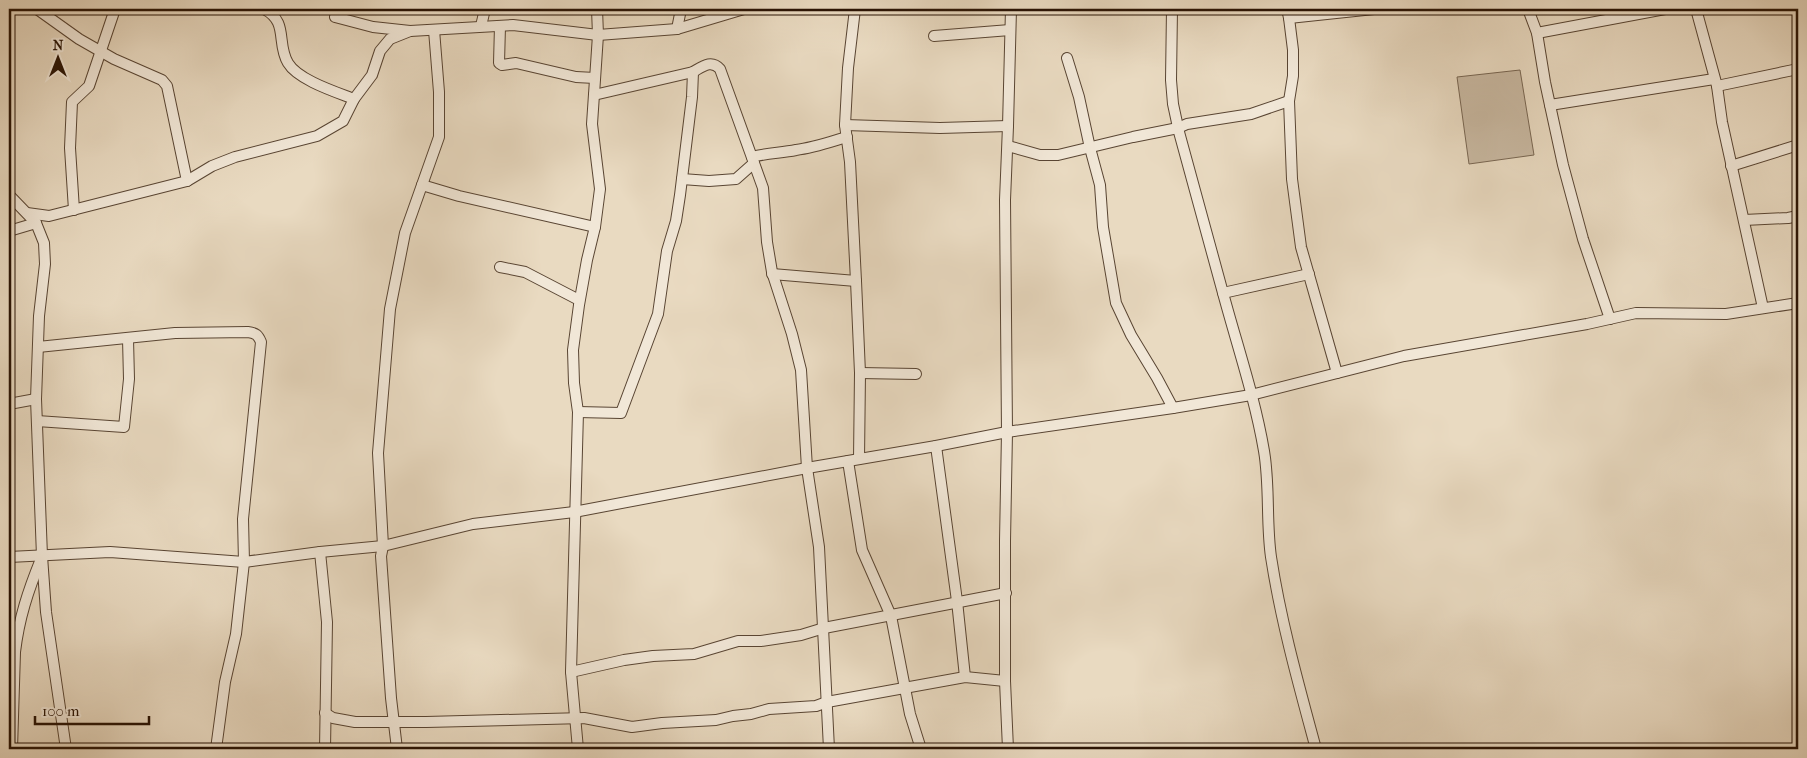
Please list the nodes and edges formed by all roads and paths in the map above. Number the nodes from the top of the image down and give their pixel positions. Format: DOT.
graph roads {
  1 [pos="37,9"];
  2 [pos="115,9"];
  3 [pos="264,9"];
  4 [pos="339,9"];
  5 [pos="485,9"];
  6 [pos="597,9"];
  7 [pos="681,9"];
  8 [pos="744,9"];
  9 [pos="855,9"];
  10 [pos="1011,9"];
  11 [pos="1172,9"];
  12 [pos="1374,9"];
  13 [pos="1528,9"];
  14 [pos="1664,9"];
  15 [pos="1696,9"];
  16 [pos="1288,13"];
  17 [pos="481,26"];
  18 [pos="500,26"];
  19 [pos="434,30"];
  20 [pos="677,30"];
  21 [pos="1010,30"];
  22 [pos="410,31"];
  23 [pos="1537,33"];
  24 [pos="598,35"];
  25 [pos="934,36"];
  26 [pos="101,52"];
  27 [pos="1067,58"];
  28 [pos="1798,69"];
  29 [pos="693,72"];
  30 [pos="595,78"];
  31 [pos="1716,82"];
  32 [pos="594,95"];
  33 [pos="354,99"];
  34 [pos="1289,101"];
  35 [pos="1550,105"];
  36 [pos="845,125"];
  37 [pos="1008,126"];
  38 [pos="1178,128"];
  39 [pos="847,137"];
  40 [pos="1798,145"];
  41 [pos="1008,146"];
  42 [pos="1090,148"];
  43 [pos="753,160"];
  44 [pos="1732,166"];
  45 [pos="682,179"];
  46 [pos="187,181"];
  47 [pos="422,185"];
  48 [pos="9,195"];
  49 [pos="74,210"];
  50 [pos="27,214"];
  51 [pos="1798,216"];
  52 [pos="1744,220"];
  53 [pos="36,223"];
  54 [pos="595,227"];
  55 [pos="9,231"];
  56 [pos="500,267"];
  57 [pos="772,274"];
  58 [pos="1309,274"];
  59 [pos="856,281"];
  60 [pos="1222,293"];
  61 [pos="580,300"];
  62 [pos="1798,303"];
  63 [pos="1763,308"];
  64 [pos="1610,319"];
  65 [pos="128,339"];
  66 [pos="38,347"];
  67 [pos="860,373"];
  68 [pos="1338,373"];
  69 [pos="916,374"];
  70 [pos="1252,395"];
  71 [pos="36,399"];
  72 [pos="9,404"];
  73 [pos="1173,408"];
  74 [pos="578,412"];
  75 [pos="37,422"];
  76 [pos="1007,432"];
  77 [pos="936,446"];
  78 [pos="859,459"];
  79 [pos="848,461"];
  80 [pos="807,468"];
  81 [pos="574,512"];
  82 [pos="383,546"];
  83 [pos="320,552"];
  84 [pos="42,556"];
  85 [pos="9,557"];
  86 [pos="244,562"];
  87 [pos="1006,593"];
  88 [pos="957,601"];
  89 [pos="891,616"];
  90 [pos="824,628"];
  91 [pos="571,672"];
  92 [pos="965,677"];
  93 [pos="1005,681"];
  94 [pos="905,688"];
  95 [pos="827,702"];
  96 [pos="325,713"];
  97 [pos="575,718"];
  98 [pos="393,722"];
  99 [pos="12,749"];
  100 [pos="66,749"];
  101 [pos="216,749"];
  102 [pos="325,749"];
  103 [pos="397,749"];
  104 [pos="578,749"];
  105 [pos="828,749"];
  106 [pos="921,749"];
  107 [pos="1008,749"];
  108 [pos="1316,749"];
  1 -- 26 [label="street"];
  2 -- 26 [label="street"];
  3 -- 33 [label="street"];
  4 -- 22 [label="street"];
  5 -- 17 [label="street"];
  6 -- 24 [label="street"];
  7 -- 20 [label="street"];
  8 -- 20 [label="street"];
  9 -- 36 [label="street"];
  10 -- 21 [label="street"];
  11 -- 38 [label="street"];
  12 -- 16 [label="street"];
  13 -- 23 [label="street"];
  14 -- 23 [label="street"];
  15 -- 31 [label="street"];
  16 -- 34 [label="street"];
  17 -- 18 [label="street"];
  17 -- 19 [label="street"];
  18 -- 24 [label="street"];
  18 -- 30 [label="street"];
  19 -- 22 [label="street"];
  19 -- 47 [label="street"];
  20 -- 24 [label="street"];
  21 -- 25 [label="street"];
  21 -- 37 [label="street"];
  22 -- 33 [label="street"];
  23 -- 35 [label="street"];
  24 -- 30 [label="street"];
  26 -- 46 [label="street"];
  26 -- 49 [label="street"];
  27 -- 42 [label="street"];
  28 -- 31 [label="street"];
  29 -- 32 [label="street"];
  29 -- 43 [label="street"];
  29 -- 45 [label="street"];
  30 -- 32 [label="street"];
  31 -- 35 [label="street"];
  31 -- 44 [label="street"];
  32 -- 54 [label="street"];
  33 -- 46 [label="street"];
  34 -- 38 [label="street"];
  34 -- 58 [label="street"];
  35 -- 64 [label="street"];
  36 -- 37 [label="street"];
  36 -- 39 [label="street"];
  37 -- 41 [label="street"];
  38 -- 42 [label="street"];
  38 -- 60 [label="street"];
  39 -- 43 [label="street"];
  39 -- 59 [label="street"];
  40 -- 44 [label="street"];
  41 -- 42 [label="street"];
  41 -- 76 [label="street"];
  42 -- 73 [label="street"];
  43 -- 45 [label="street"];
  43 -- 57 [label="street"];
  44 -- 52 [label="street"];
  45 -- 74 [label="street"];
  46 -- 49 [label="street"];
  47 -- 54 [label="street"];
  47 -- 82 [label="street"];
  48 -- 50 [label="street"];
  49 -- 50 [label="street"];
  50 -- 53 [label="street"];
  51 -- 52 [label="street"];
  52 -- 63 [label="street"];
  53 -- 55 [label="street"];
  53 -- 66 [label="street"];
  54 -- 61 [label="street"];
  56 -- 61 [label="street"];
  57 -- 59 [label="street"];
  57 -- 80 [label="street"];
  58 -- 60 [label="street"];
  58 -- 68 [label="street"];
  59 -- 67 [label="street"];
  60 -- 70 [label="street"];
  61 -- 74 [label="street"];
  62 -- 63 [label="street"];
  63 -- 64 [label="street"];
  64 -- 68 [label="street"];
  65 -- 66 [label="street"];
  65 -- 75 [label="street"];
  65 -- 86 [label="street"];
  66 -- 71 [label="street"];
  67 -- 69 [label="street"];
  67 -- 78 [label="street"];
  68 -- 70 [label="street"];
  70 -- 73 [label="street"];
  70 -- 108 [label="street"];
  71 -- 72 [label="street"];
  71 -- 75 [label="street"];
  73 -- 76 [label="street"];
  74 -- 81 [label="street"];
  75 -- 84 [label="street"];
  76 -- 77 [label="street"];
  76 -- 87 [label="street"];
  77 -- 78 [label="street"];
  77 -- 88 [label="street"];
  78 -- 79 [label="street"];
  79 -- 80 [label="street"];
  79 -- 89 [label="street"];
  80 -- 81 [label="street"];
  80 -- 90 [label="street"];
  81 -- 82 [label="street"];
  81 -- 91 [label="street"];
  82 -- 83 [label="street"];
  82 -- 98 [label="street"];
  83 -- 86 [label="street"];
  83 -- 96 [label="street"];
  84 -- 85 [label="street"];
  84 -- 86 [label="street"];
  84 -- 99 [label="street"];
  84 -- 100 [label="street"];
  86 -- 101 [label="street"];
  87 -- 88 [label="street"];
  87 -- 93 [label="street"];
  88 -- 89 [label="street"];
  88 -- 92 [label="street"];
  89 -- 90 [label="street"];
  89 -- 94 [label="street"];
  90 -- 91 [label="street"];
  90 -- 95 [label="street"];
  91 -- 97 [label="street"];
  92 -- 93 [label="street"];
  92 -- 94 [label="street"];
  93 -- 107 [label="street"];
  94 -- 95 [label="street"];
  94 -- 106 [label="street"];
  95 -- 97 [label="street"];
  95 -- 105 [label="street"];
  96 -- 98 [label="street"];
  96 -- 102 [label="street"];
  97 -- 98 [label="street"];
  97 -- 104 [label="street"];
  98 -- 103 [label="street"];
}
